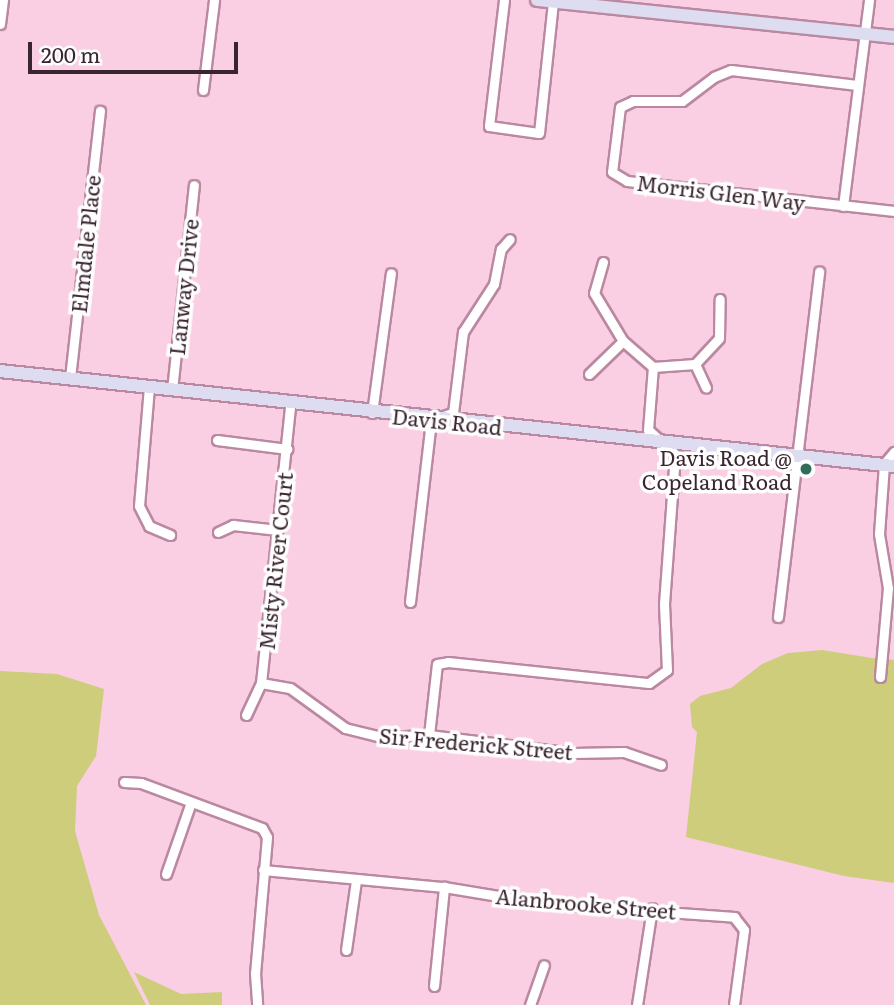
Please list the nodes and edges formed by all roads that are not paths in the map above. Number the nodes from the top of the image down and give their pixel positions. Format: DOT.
graph roads {
  1 [pos="3,0"];
  2 [pos="214,0"];
  3 [pos="504,0"];
  4 [pos="537,0"];
  5 [pos="869,0"];
  6 [pos="553,2"];
  7 [pos="636,5"];
  8 [pos="0,24"];
  9 [pos="865,34"];
  10 [pos="894,37"];
  11 [pos="857,85"];
  12 [pos="203,90"];
  13 [pos="100,111"];
  14 [pos="194,185"];
  15 [pos="843,206"];
  16 [pos="894,211"];
  17 [pos="510,239"];
  18 [pos="603,262"];
  19 [pos="819,271"];
  20 [pos="391,273"];
  21 [pos="720,299"];
  22 [pos="623,341"];
  23 [pos="695,364"];
  24 [pos="653,367"];
  25 [pos="0,371"];
  26 [pos="589,373"];
  27 [pos="70,378"];
  28 [pos="149,387"];
  29 [pos="706,388"];
  30 [pos="172,390"];
  31 [pos="290,405"];
  32 [pos="372,413"];
  33 [pos="431,420"];
  34 [pos="217,440"];
  35 [pos="661,441"];
  36 [pos="287,449"];
  37 [pos="894,452"];
  38 [pos="799,456"];
  39 [pos="889,465"];
  40 [pos="278,530"];
  41 [pos="218,532"];
  42 [pos="170,535"];
  43 [pos="410,602"];
  44 [pos="778,617"];
  45 [pos="880,677"];
  46 [pos="261,682"];
  47 [pos="246,715"];
  48 [pos="429,735"];
  49 [pos="661,765"];
  50 [pos="124,782"];
  51 [pos="190,804"];
  52 [pos="263,870"];
  53 [pos="166,874"];
  54 [pos="356,881"];
  55 [pos="443,887"];
  56 [pos="652,908"];
  57 [pos="346,950"];
  58 [pos="544,965"];
  59 [pos="434,986"];
  60 [pos="257,1005"];
  61 [pos="530,1005"];
  62 [pos="637,1005"];
  63 [pos="734,1005"];
  1 -- 8 [label="street"];
  2 -- 12 [label="street"];
  3 -- 6 [label="street"];
  4 -- 6 [label="street"];
  5 -- 9 [label="street"];
  6 -- 7 [label="street"];
  7 -- 9 [label="street"];
  9 -- 10 [label="street"];
  9 -- 11 [label="street"];
  11 -- 15 [label="street"];
  11 -- 15 [label="street, Morris Glen Way"];
  13 -- 27 [label="street, Elmdale Place"];
  14 -- 30 [label="street, Lanway Drive"];
  15 -- 16 [label="street, Morris Glen Way"];
  17 -- 33 [label="street"];
  18 -- 22 [label="street"];
  19 -- 38 [label="street"];
  20 -- 32 [label="street"];
  21 -- 23 [label="street"];
  22 -- 24 [label="street"];
  22 -- 26 [label="street"];
  23 -- 24 [label="street"];
  23 -- 29 [label="street"];
  24 -- 35 [label="street"];
  25 -- 27 [label="street, Davis Road"];
  27 -- 28 [label="street, Davis Road"];
  28 -- 30 [label="street, Davis Road"];
  28 -- 42 [label="street"];
  30 -- 31 [label="street, Davis Road"];
  31 -- 32 [label="street, Davis Road"];
  31 -- 36 [label="street, Misty River Court"];
  32 -- 33 [label="street, Davis Road"];
  33 -- 35 [label="street, Davis Road"];
  33 -- 43 [label="street"];
  34 -- 36 [label="street"];
  35 -- 38 [label="street, Davis Road"];
  35 -- 48 [label="street"];
  36 -- 40 [label="street, Misty River Court"];
  37 -- 39 [label="street"];
  38 -- 39 [label="street, Davis Road"];
  38 -- 44 [label="street"];
  39 -- 45 [label="street"];
  40 -- 41 [label="street"];
  40 -- 46 [label="street, Misty River Court"];
  46 -- 47 [label="street, Misty River Court"];
  46 -- 48 [label="street, Sir Frederick Street"];
  48 -- 49 [label="street, Sir Frederick Street"];
  50 -- 51 [label="street"];
  51 -- 52 [label="street"];
  51 -- 53 [label="street"];
  52 -- 54 [label="street, Alanbrooke Street"];
  52 -- 60 [label="street"];
  54 -- 55 [label="street, Alanbrooke Street"];
  54 -- 57 [label="street"];
  55 -- 56 [label="street, Alanbrooke Street"];
  55 -- 59 [label="street"];
  56 -- 62 [label="street"];
  56 -- 63 [label="street, Alanbrooke Street"];
  58 -- 61 [label="street"];
}
